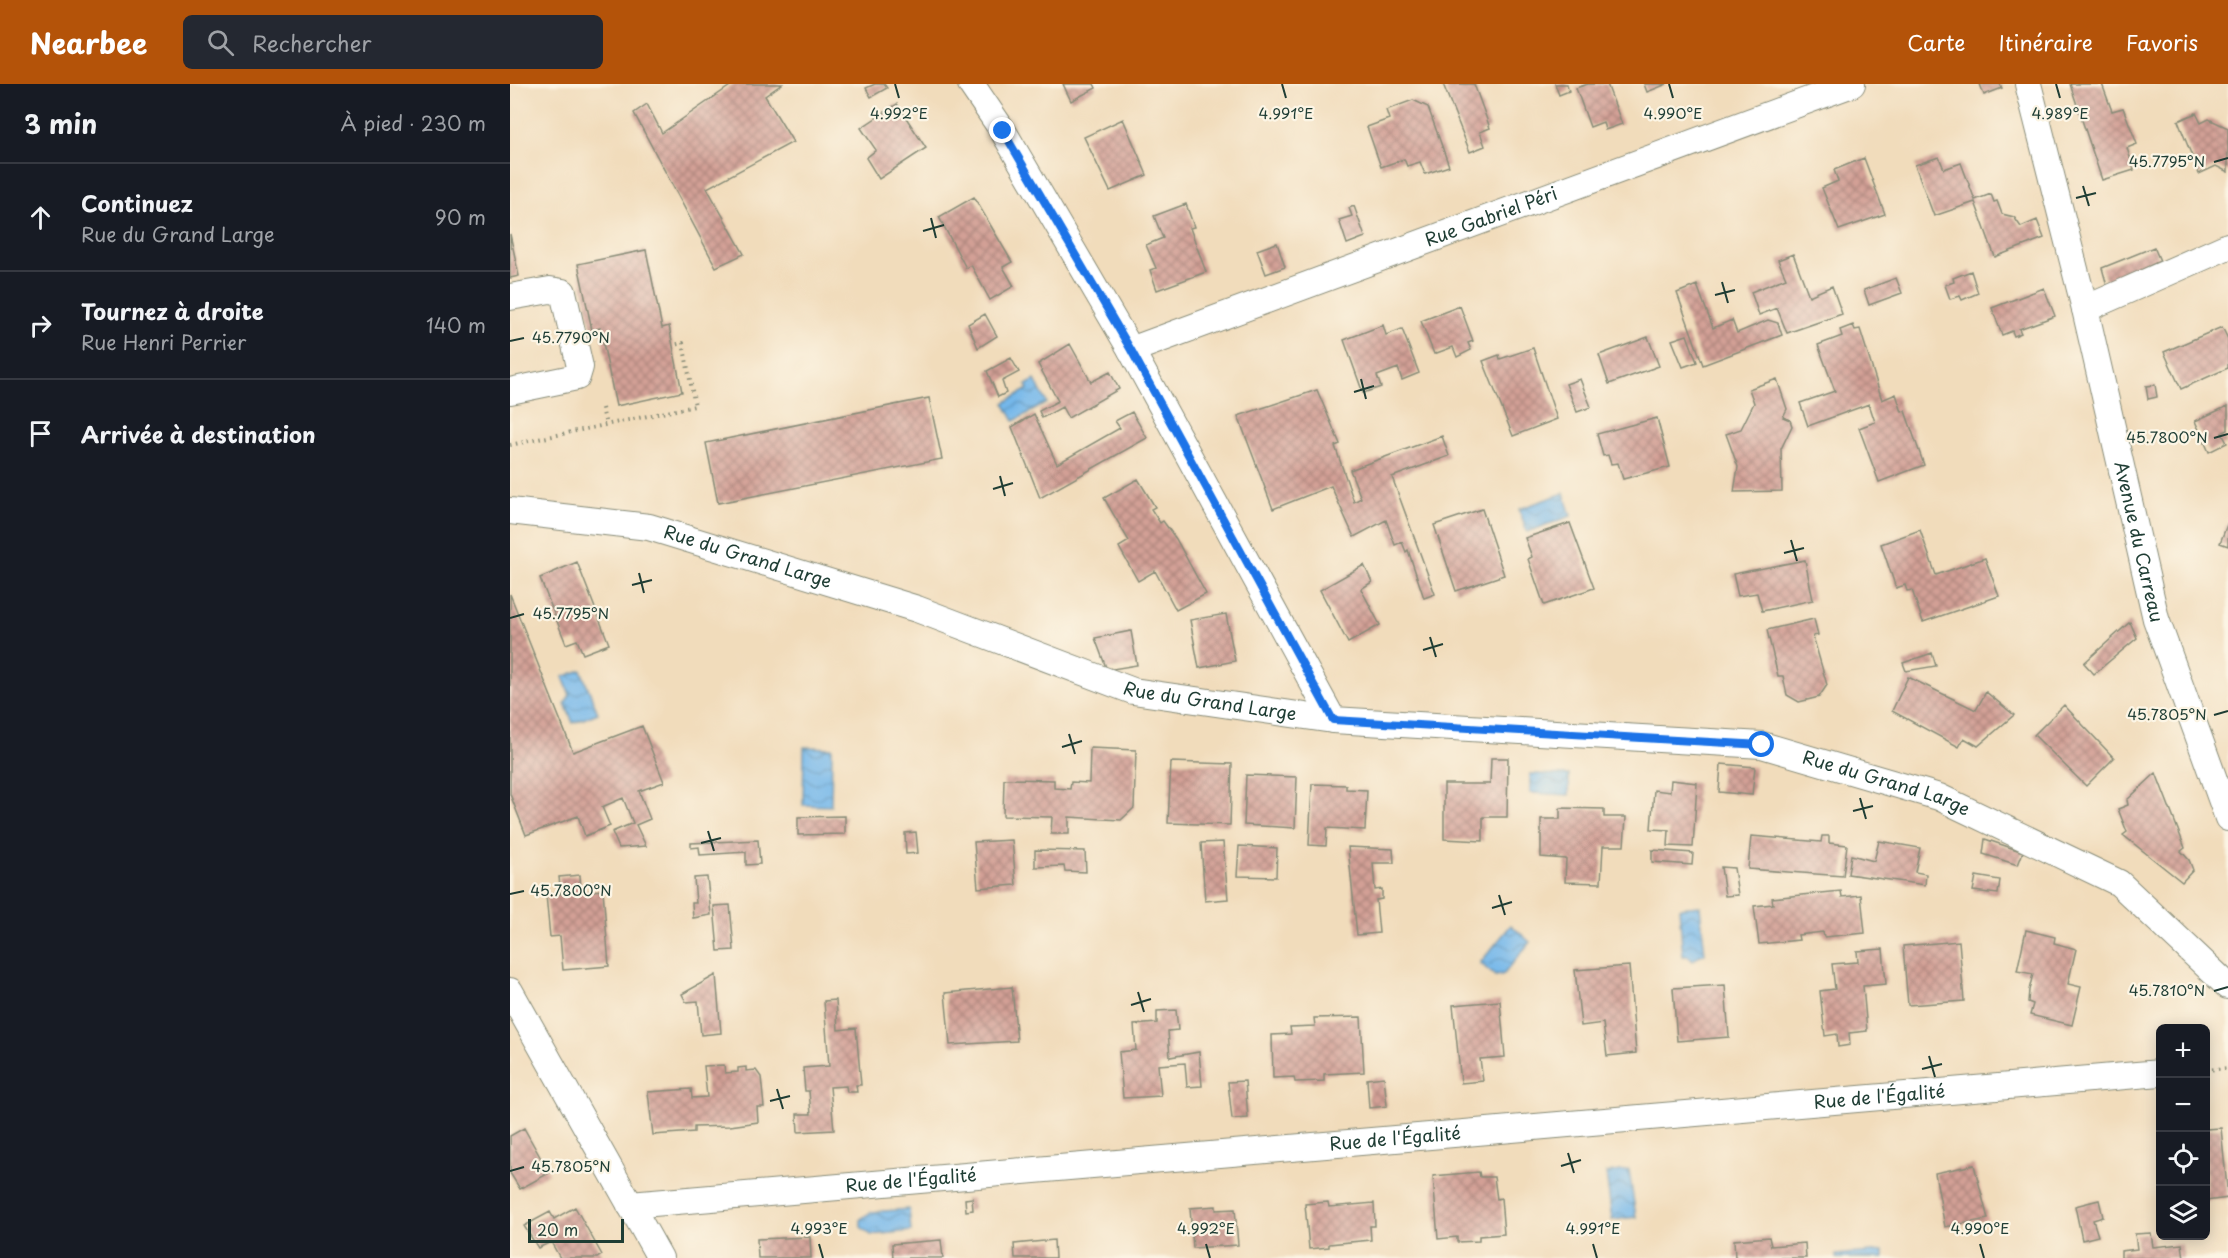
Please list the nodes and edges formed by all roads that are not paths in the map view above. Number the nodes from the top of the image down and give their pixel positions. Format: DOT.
graph roads {
  1 [pos="971,84"];
  2 [pos="1852,84"];
  3 [pos="2028,84"];
  4 [pos="2228,246"];
  5 [pos="510,297"];
  6 [pos="2085,309"];
  7 [pos="1131,350"];
  8 [pos="510,392"];
  9 [pos="510,511"];
  10 [pos="1333,720"];
  11 [pos="2228,818"];
  12 [pos="2228,986"];
  13 [pos="510,991"];
  14 [pos="2156,1073"];
  15 [pos="630,1205"];
  16 [pos="660,1258"];
  1 -- 7 [label="street"];
  2 -- 7 [label="street, Rue Gabriel Péri"];
  3 -- 6 [label="street, Avenue du Carreau"];
  4 -- 6 [label="street"];
  5 -- 8 [label="street"];
  6 -- 11 [label="street, Avenue du Carreau"];
  7 -- 10 [label="street"];
  9 -- 10 [label="street, Rue du Grand Large"];
  10 -- 12 [label="street, Rue du Grand Large"];
  13 -- 15 [label="street"];
  14 -- 15 [label="street, Rue de l'Égalité"];
  15 -- 16 [label="street"];
}
